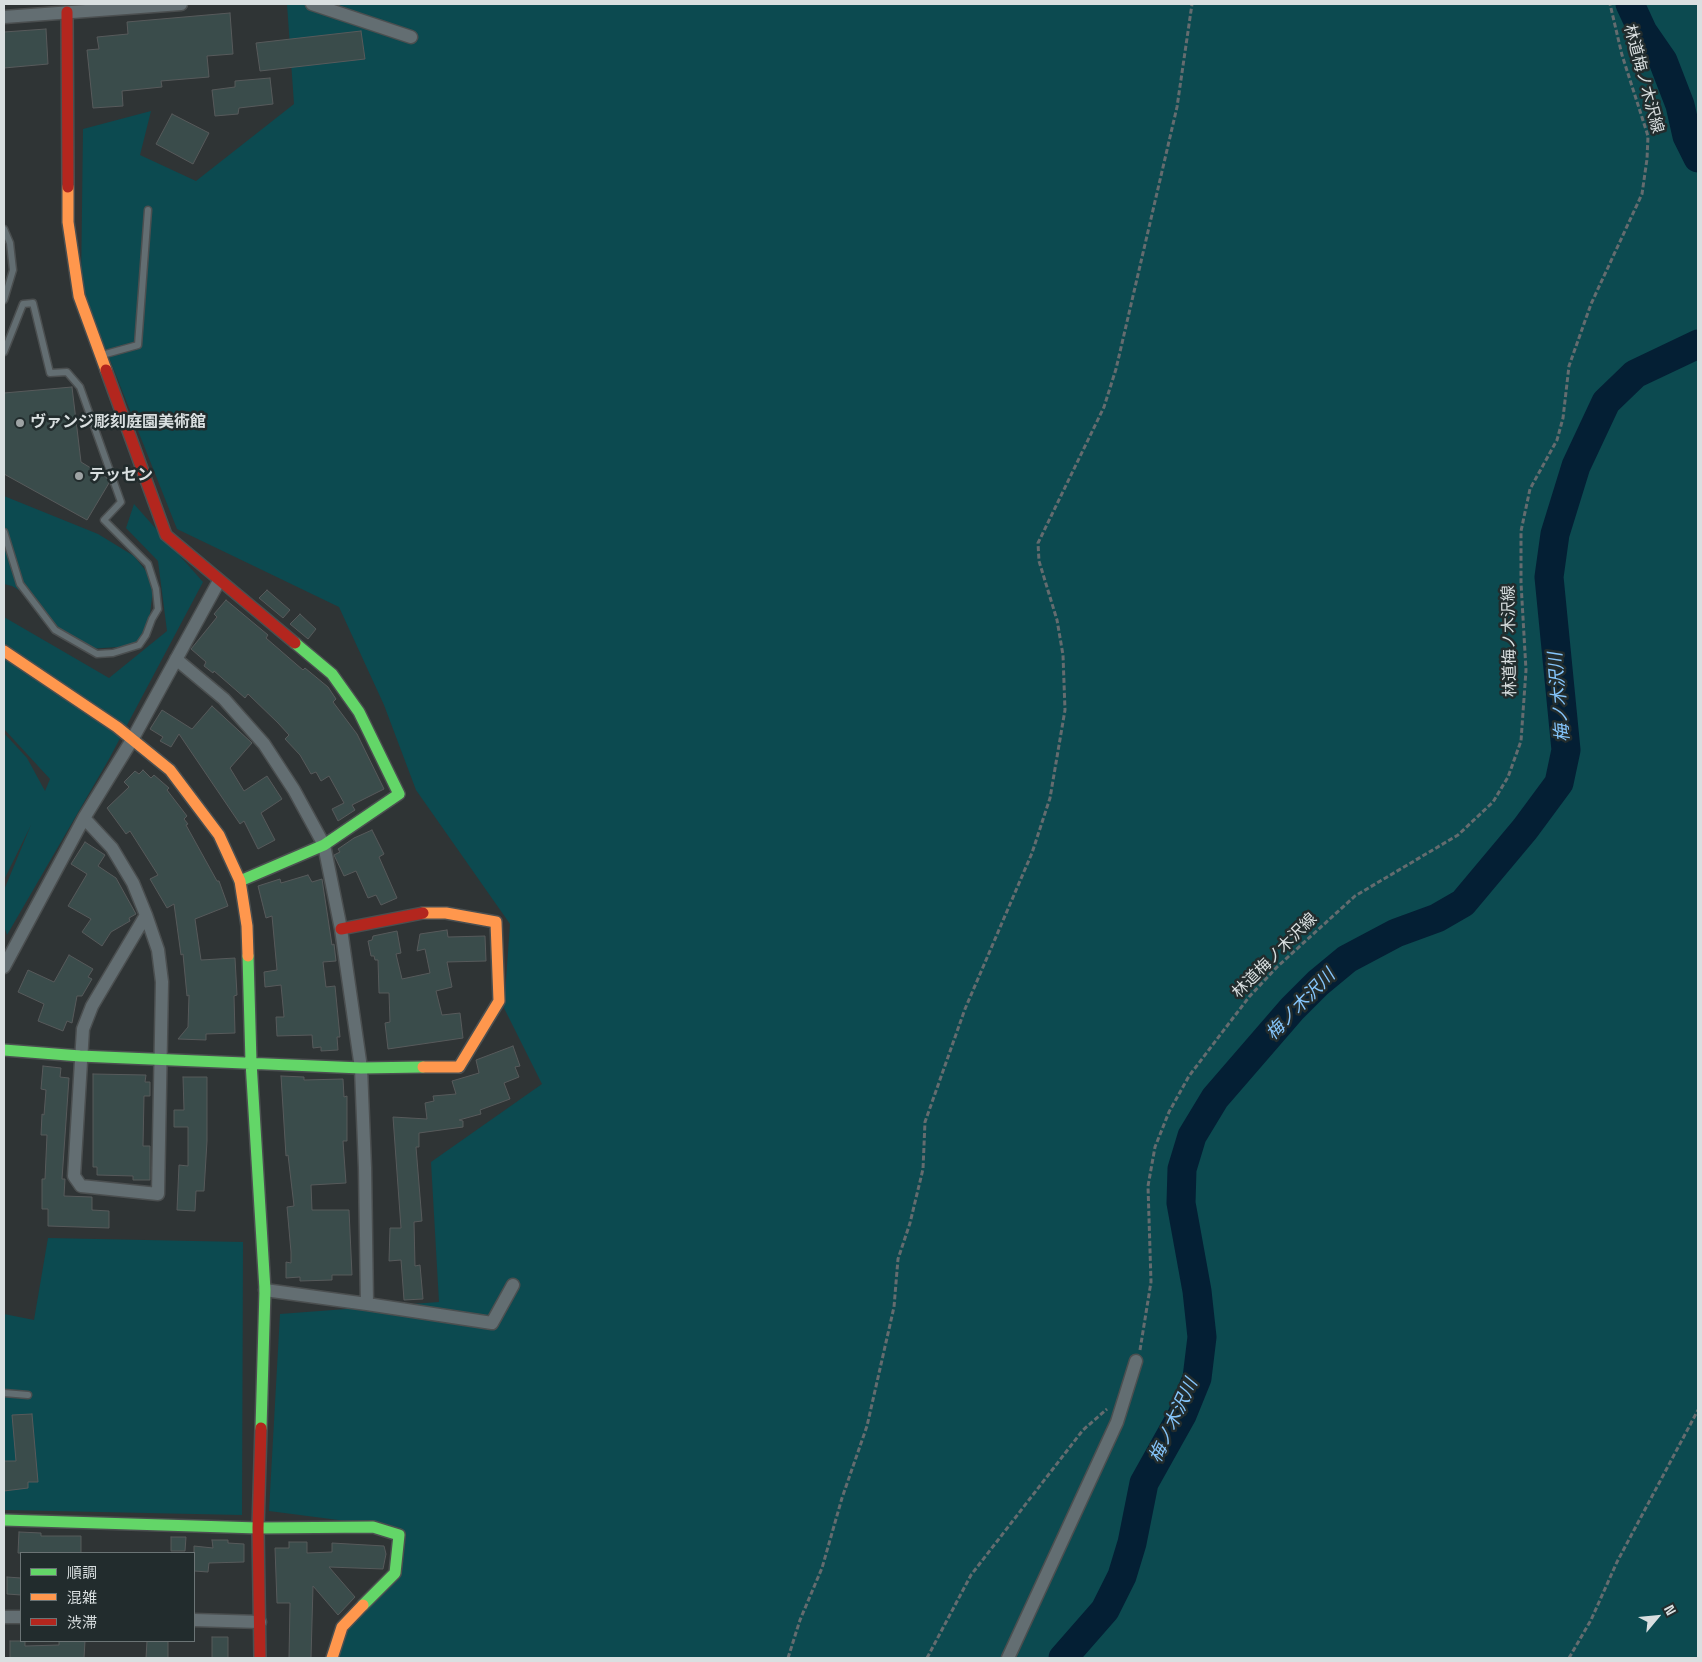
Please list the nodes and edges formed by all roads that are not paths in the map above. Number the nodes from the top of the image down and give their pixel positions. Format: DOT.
graph roads {
  1 [pos="181,4"];
  2 [pos="312,4"];
  3 [pos="67,12"];
  4 [pos="4,17"];
  5 [pos="411,36"];
  6 [pos="148,210"];
  7 [pos="4,229"];
  8 [pos="4,300"];
  9 [pos="4,352"];
  10 [pos="101,356"];
  11 [pos="4,532"];
  12 [pos="219,581"];
  13 [pos="4,651"];
  14 [pos="176,660"];
  15 [pos="132,740"];
  16 [pos="84,818"];
  17 [pos="324,845"];
  18 [pos="240,881"];
  19 [pos="146,915"];
  20 [pos="341,929"];
  21 [pos="4,967"];
  22 [pos="4,1050"];
  23 [pos="80,1056"];
  24 [pos="160,1058"];
  25 [pos="251,1062"];
  26 [pos="361,1068"];
  27 [pos="513,1285"];
  28 [pos="265,1290"];
  29 [pos="367,1304"];
  30 [pos="1136,1361"];
  31 [pos="4,1393"];
  32 [pos="28,1395"];
  33 [pos="4,1520"];
  34 [pos="258,1528"];
  35 [pos="4,1616"];
  36 [pos="20,1617"];
  37 [pos="195,1620"];
  38 [pos="260,1622"];
  39 [pos="260,1658"];
  40 [pos="332,1658"];
  41 [pos="1008,1658"];
  1 -- 3 [label="street"];
  2 -- 5 [label="street"];
  3 -- 4 [label="street"];
  3 -- 10 [label="street"];
  6 -- 10 [label="lane"];
  7 -- 8 [label="lane"];
  9 -- 11 [label="lane"];
  10 -- 12 [label="street"];
  12 -- 14 [label="street"];
  12 -- 17 [label="street"];
  13 -- 15 [label="street"];
  14 -- 15 [label="street"];
  14 -- 17 [label="street"];
  15 -- 16 [label="street"];
  15 -- 18 [label="street"];
  16 -- 19 [label="street"];
  16 -- 21 [label="street"];
  17 -- 18 [label="street"];
  17 -- 20 [label="street"];
  18 -- 25 [label="street"];
  19 -- 23 [label="street"];
  19 -- 24 [label="street"];
  20 -- 26 [label="street"];
  20 -- 26 [label="street"];
  22 -- 23 [label="street"];
  23 -- 24 [label="street"];
  23 -- 24 [label="street"];
  24 -- 25 [label="street"];
  25 -- 26 [label="street"];
  25 -- 28 [label="street"];
  26 -- 29 [label="street"];
  27 -- 29 [label="street"];
  28 -- 29 [label="street"];
  28 -- 34 [label="street"];
  30 -- 41 [label="street"];
  31 -- 32 [label="lane"];
  33 -- 34 [label="street"];
  34 -- 38 [label="street"];
  34 -- 40 [label="street"];
  35 -- 36 [label="street"];
  37 -- 38 [label="street"];
  38 -- 39 [label="street"];
}
